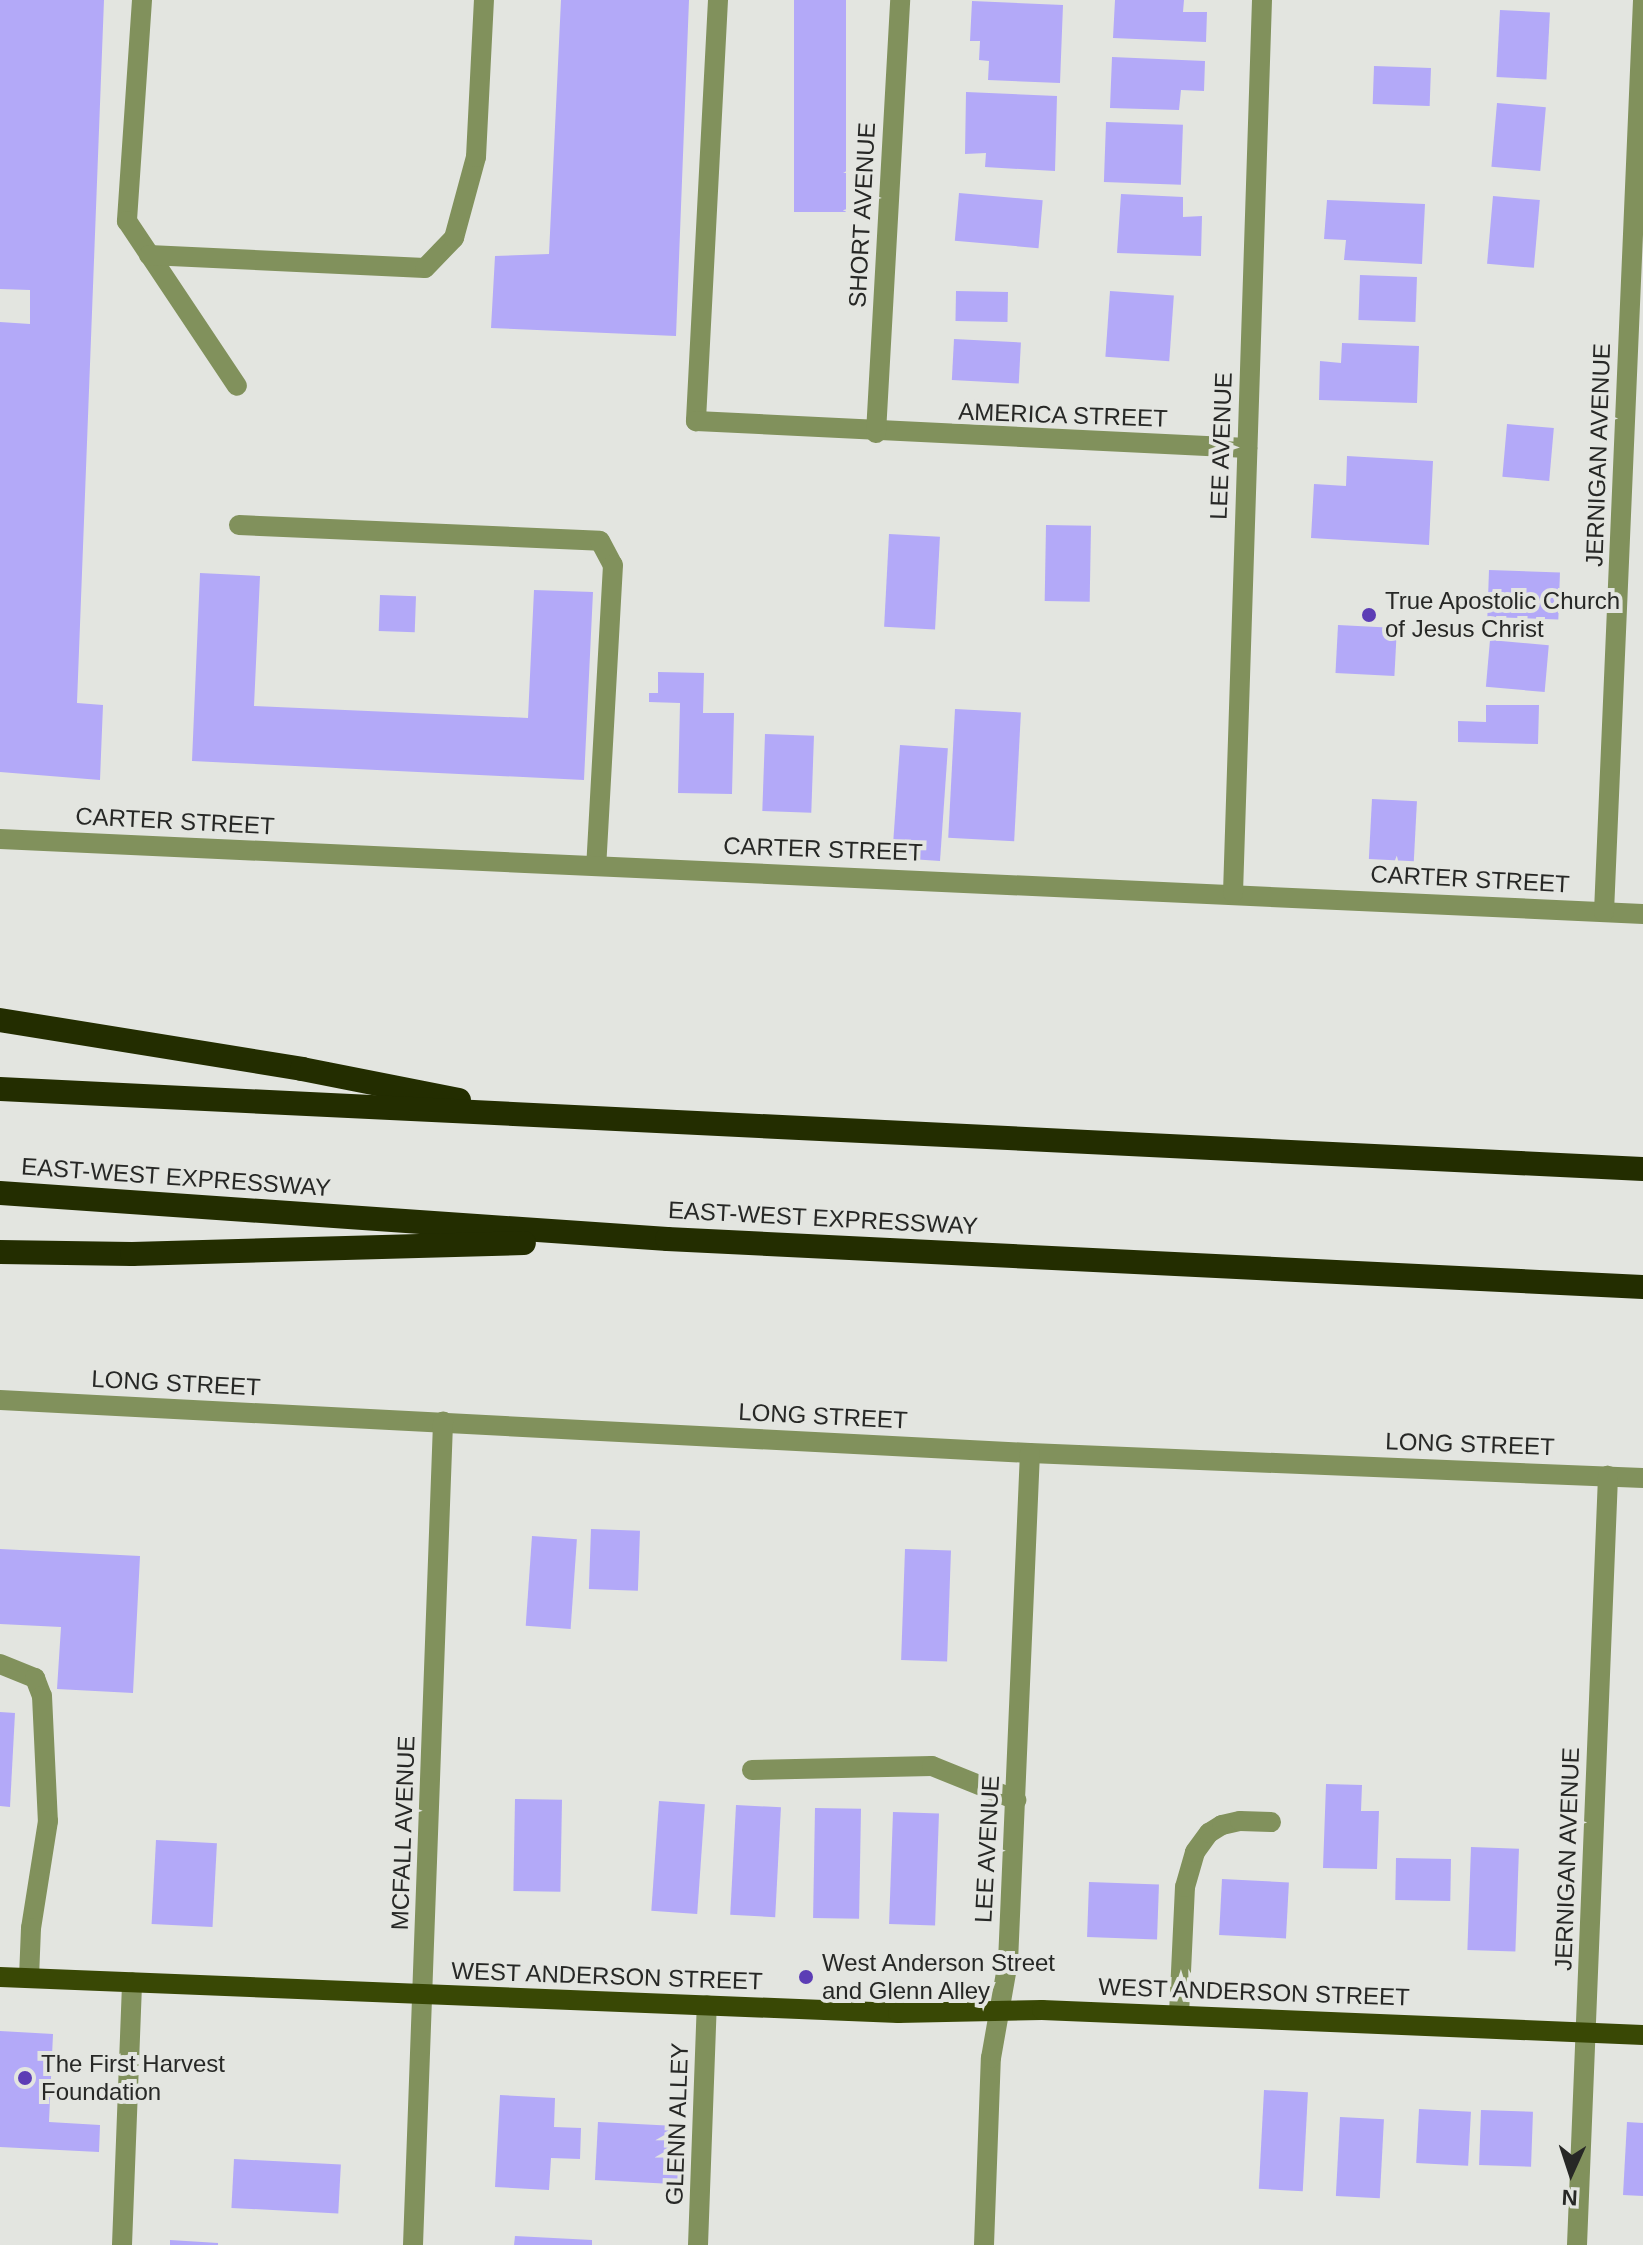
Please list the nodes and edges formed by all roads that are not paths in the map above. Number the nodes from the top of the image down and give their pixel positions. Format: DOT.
graph roads {
  1 [pos="142,0"];
  2 [pos="484,0"];
  3 [pos="718,0"];
  4 [pos="900,0"];
  5 [pos="1262,0"];
  6 [pos="1643,0"];
  7 [pos="149,255"];
  8 [pos="237,386"];
  9 [pos="876,433"];
  10 [pos="1247,448"];
  11 [pos="239,525"];
  12 [pos="0,839"];
  13 [pos="596,865"];
  14 [pos="1233,893"];
  15 [pos="1604,912"];
  16 [pos="1643,914"];
  17 [pos="0,1020"];
  18 [pos="0,1089"];
  19 [pos="544,1116"];
  20 [pos="1643,1169"];
  21 [pos="0,1193"];
  22 [pos="667,1239"];
  23 [pos="0,1252"];
  24 [pos="1643,1287"];
  25 [pos="0,1400"];
  26 [pos="443,1422"];
  27 [pos="1030,1453"];
  28 [pos="1608,1476"];
  29 [pos="1643,1478"];
  30 [pos="0,1664"];
  31 [pos="752,1770"];
  32 [pos="1016,1800"];
  33 [pos="1271,1822"];
  34 [pos="0,1977"];
  35 [pos="29,1978"];
  36 [pos="132,1982"];
  37 [pos="424,1996"];
  38 [pos="707,2005"];
  39 [pos="1000,2010"];
  40 [pos="1179,2014"];
  41 [pos="1586,2032"];
  42 [pos="1643,2035"];
  43 [pos="122,2245"];
  44 [pos="413,2245"];
  45 [pos="698,2245"];
  46 [pos="984,2245"];
  47 [pos="1577,2245"];
  1 -- 7 [label="street"];
  2 -- 7 [label="street"];
  3 -- 9 [label="street, AMERICA STREET"];
  4 -- 9 [label="street, SHORT AVENUE"];
  5 -- 10 [label="street, LEE AVENUE"];
  6 -- 15 [label="street, JERNIGAN AVENUE"];
  7 -- 8 [label="street"];
  9 -- 10 [label="street, AMERICA STREET"];
  10 -- 14 [label="street, LEE AVENUE"];
  11 -- 13 [label="street"];
  12 -- 13 [label="street, CARTER STREET"];
  13 -- 14 [label="street, CARTER STREET"];
  14 -- 15 [label="street, CARTER STREET"];
  15 -- 16 [label="street, CARTER STREET"];
  17 -- 19 [label="highway"];
  18 -- 19 [label="highway"];
  19 -- 20 [label="highway"];
  21 -- 22 [label="highway, EAST-WEST EXPRESSWAY"];
  22 -- 23 [label="highway"];
  22 -- 24 [label="highway, EAST-WEST EXPRESSWAY"];
  25 -- 26 [label="street, LONG STREET"];
  26 -- 27 [label="street, LONG STREET"];
  26 -- 37 [label="street, MCFALL AVENUE"];
  27 -- 28 [label="street, LONG STREET"];
  27 -- 32 [label="street, LEE AVENUE"];
  28 -- 29 [label="street, LONG STREET"];
  28 -- 41 [label="street, JERNIGAN AVENUE"];
  30 -- 35 [label="street"];
  31 -- 32 [label="street"];
  32 -- 39 [label="street, LEE AVENUE"];
  33 -- 40 [label="street"];
  34 -- 35 [label="main road, WEST ANDERSON STREET"];
  35 -- 36 [label="main road, WEST ANDERSON STREET"];
  36 -- 37 [label="main road, WEST ANDERSON STREET"];
  36 -- 43 [label="street"];
  37 -- 38 [label="main road, WEST ANDERSON STREET"];
  37 -- 44 [label="street, MCFALL AVENUE"];
  38 -- 39 [label="main road, WEST ANDERSON STREET"];
  38 -- 45 [label="street, GLENN ALLEY"];
  39 -- 40 [label="main road, WEST ANDERSON STREET"];
  39 -- 46 [label="street, LEE AVENUE"];
  40 -- 41 [label="main road, WEST ANDERSON STREET"];
  41 -- 42 [label="main road, WEST ANDERSON STREET"];
  41 -- 47 [label="street, JERNIGAN AVENUE"];
}
